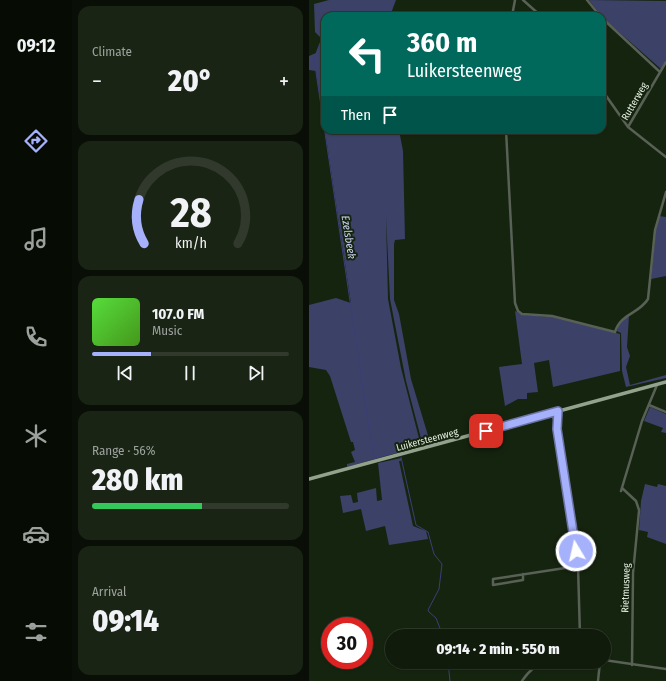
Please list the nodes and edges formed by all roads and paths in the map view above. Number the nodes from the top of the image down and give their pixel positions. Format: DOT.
graph roads {
  1 [pos="515,0"];
  2 [pos="523,0"];
  3 [pos="587,0"];
  4 [pos="513,12"];
  5 [pos="536,12"];
  6 [pos="597,12"];
  7 [pos="606,22"];
  8 [pos="666,62"];
  9 [pos="661,72"];
  10 [pos="606,96"];
  11 [pos="628,127"];
  12 [pos="506,134"];
  13 [pos="666,157"];
  14 [pos="666,192"];
  15 [pos="665,199"];
  16 [pos="666,382"];
  17 [pos="657,385"];
  18 [pos="649,405"];
  19 [pos="558,411"];
  20 [pos="666,412"];
  21 [pos="552,413"];
  22 [pos="557,429"];
  23 [pos="309,479"];
  24 [pos="578,566"];
  25 [pos="523,574"];
  26 [pos="579,629"];
  27 [pos="611,661"];
  28 [pos="632,665"];
  29 [pos="532,669"];
  30 [pos="599,669"];
  31 [pos="666,669"];
  32 [pos="522,681"];
  33 [pos="598,681"];
  1 -- 4 [label="street"];
  2 -- 5 [label="street"];
  3 -- 6 [label="street"];
  7 -- 9 [label="street"];
  8 -- 9 [label="street, Rutterweg"];
  9 -- 11 [label="street, Rutterweg"];
  10 -- 11 [label="street"];
  11 -- 13 [label="street, Rutterweg"];
  12 -- 15 [label="street"];
  14 -- 15 [label="street"];
  16 -- 17 [label="main road, Luikersteenweg"];
  17 -- 18 [label="street, Rietmusweg"];
  17 -- 19 [label="main road, Luikersteenweg"];
  18 -- 20 [label="street"];
  18 -- 28 [label="street, Rietmusweg"];
  19 -- 21 [label="main road, Luikersteenweg"];
  19 -- 22 [label="street"];
  21 -- 22 [label="street"];
  21 -- 23 [label="main road, Luikersteenweg"];
  22 -- 24 [label="street"];
  24 -- 25 [label="street"];
  24 -- 26 [label="street"];
  25 -- 25 [label="street"];
  27 -- 28 [label="street"];
  28 -- 31 [label="street"];
  29 -- 32 [label="street"];
  30 -- 33 [label="street"];
}
